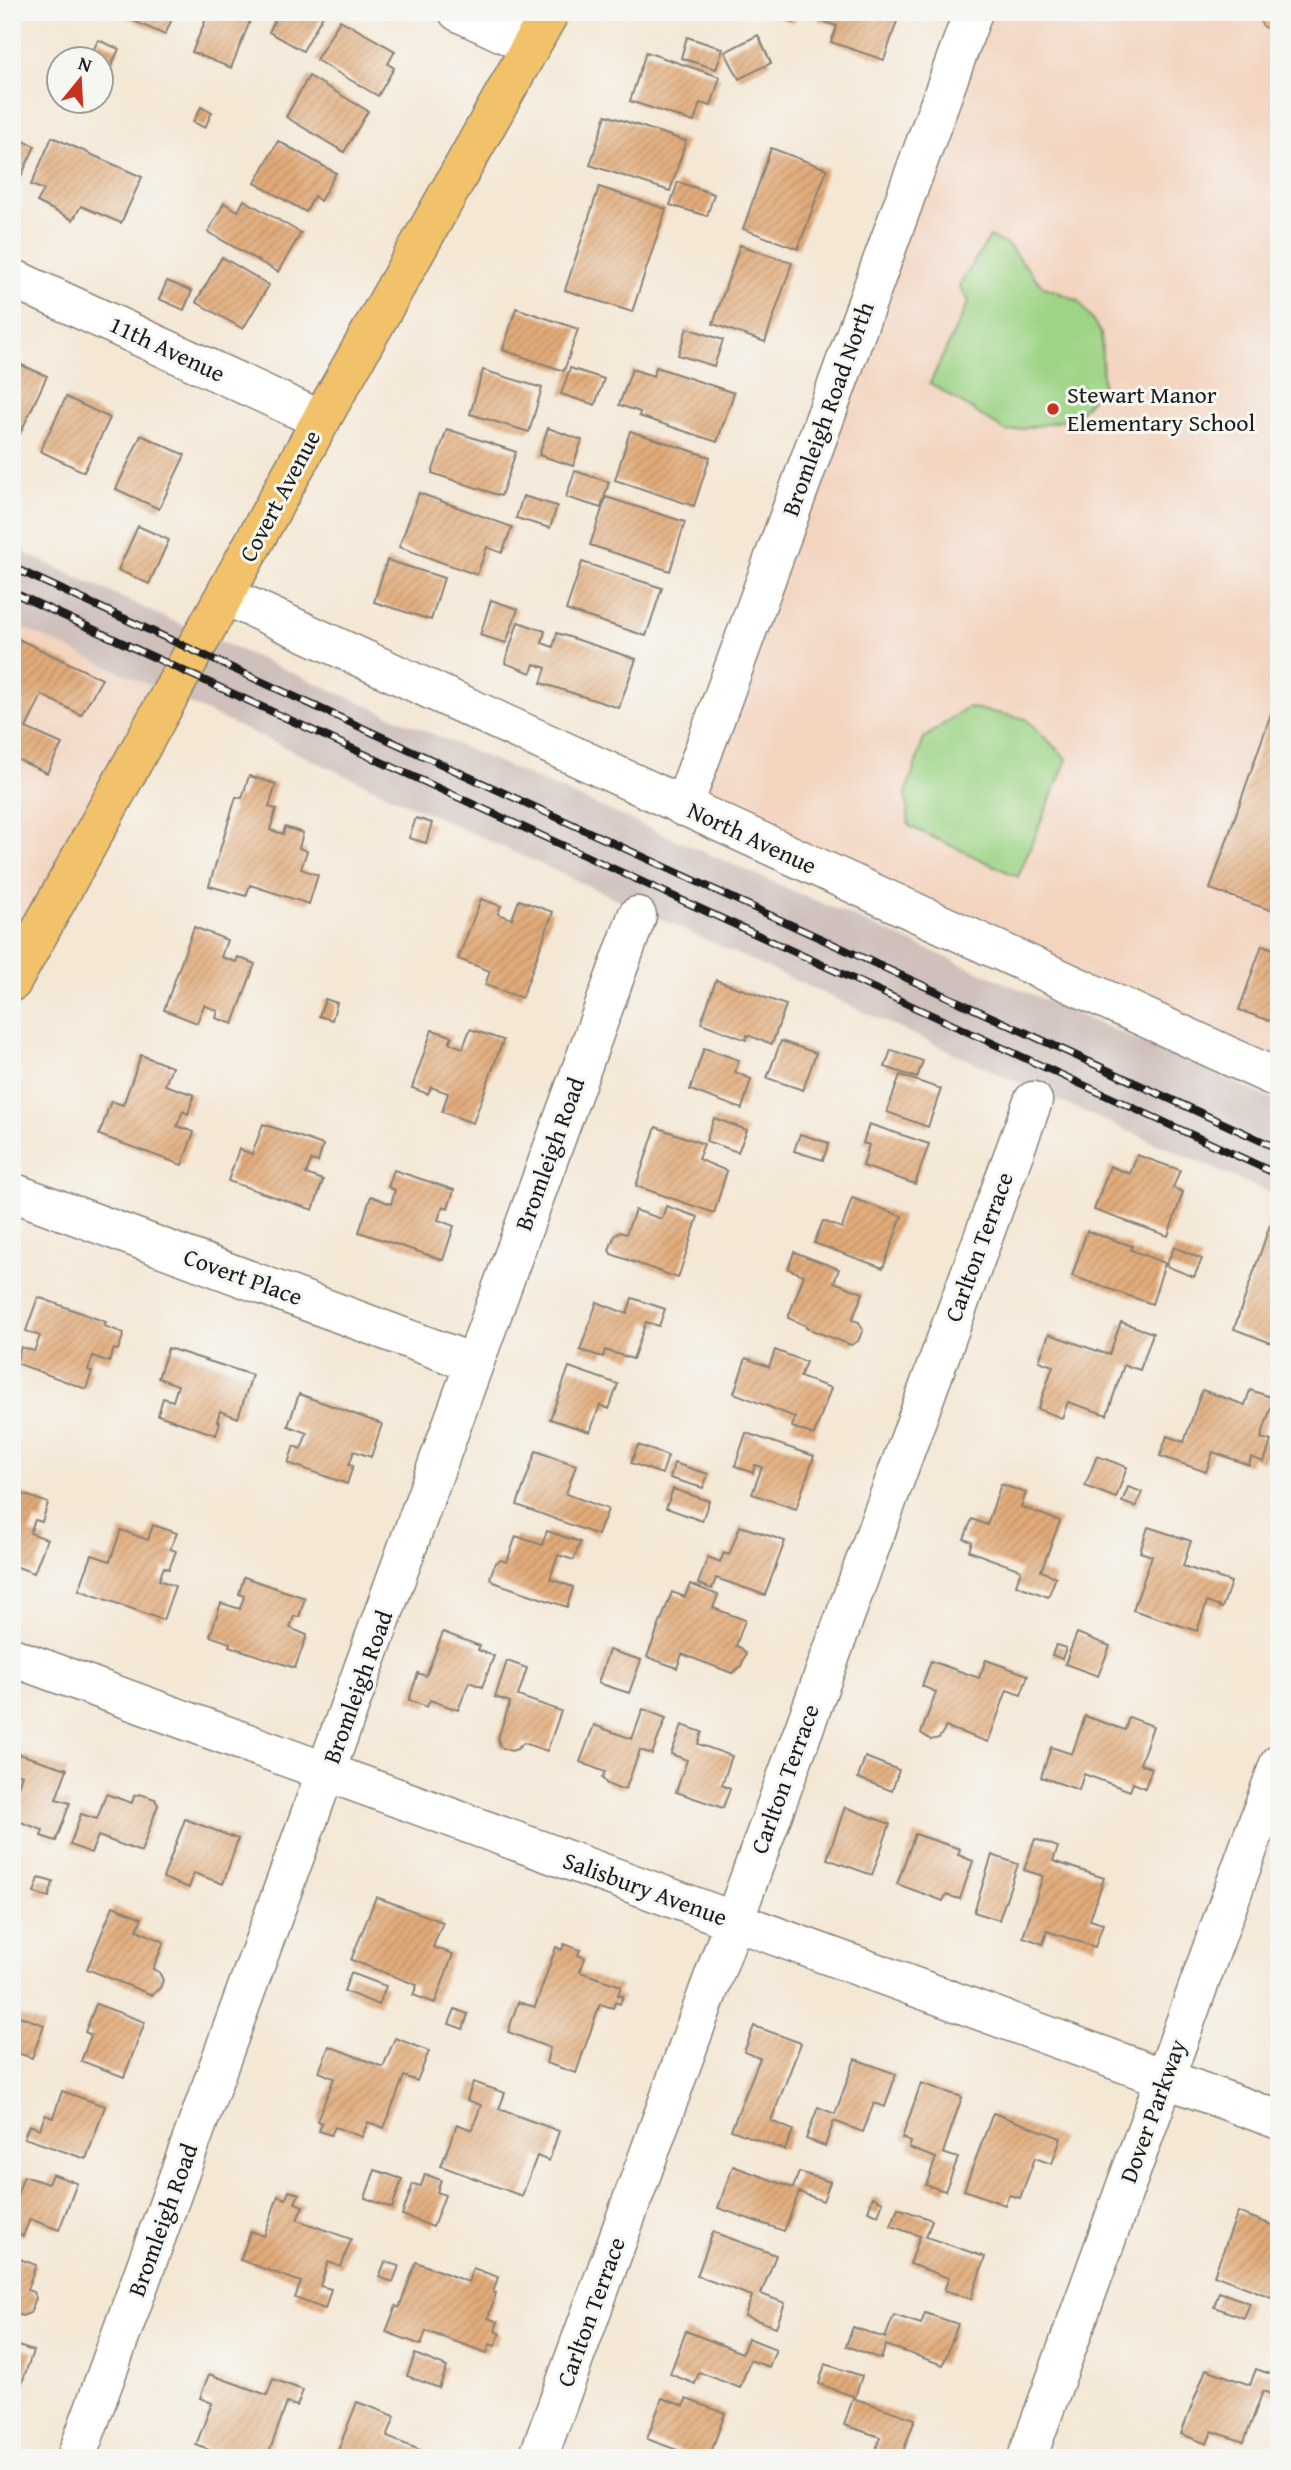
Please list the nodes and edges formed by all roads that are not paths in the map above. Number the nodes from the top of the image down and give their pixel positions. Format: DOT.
graph roads {
  1 [pos="458,12"];
  2 [pos="550,12"];
  3 [pos="973,12"];
  4 [pos="531,46"];
  5 [pos="12,278"];
  6 [pos="321,420"];
  7 [pos="226,596"];
  8 [pos="683,807"];
  9 [pos="637,916"];
  10 [pos="12,982"];
  11 [pos="1279,1079"];
  12 [pos="1032,1101"];
  13 [pos="12,1192"];
  14 [pos="473,1363"];
  15 [pos="12,1657"];
  16 [pos="1279,1764"];
  17 [pos="327,1772"];
  18 [pos="734,1922"];
  19 [pos="1165,2079"];
  20 [pos="1279,2120"];
  21 [pos="76,2458"];
  22 [pos="538,2458"];
  23 [pos="1027,2458"];
  1 -- 4 [label="street"];
  2 -- 4 [label="main road, Covert Avenue"];
  3 -- 8 [label="street, Bromleigh Road North"];
  4 -- 6 [label="main road, Covert Avenue"];
  5 -- 6 [label="street, 11th Avenue"];
  6 -- 7 [label="main road, Covert Avenue"];
  7 -- 8 [label="street, North Avenue"];
  7 -- 10 [label="main road, Covert Avenue"];
  8 -- 11 [label="street, North Avenue"];
  9 -- 14 [label="street, Bromleigh Road"];
  12 -- 18 [label="street, Carlton Terrace"];
  13 -- 14 [label="street, Covert Place"];
  14 -- 17 [label="street, Bromleigh Road"];
  15 -- 17 [label="street, Salisbury Avenue"];
  16 -- 19 [label="street, Dover Parkway"];
  17 -- 18 [label="street, Salisbury Avenue"];
  17 -- 21 [label="street, Bromleigh Road"];
  18 -- 19 [label="street, Salisbury Avenue"];
  18 -- 22 [label="street, Carlton Terrace"];
  19 -- 20 [label="street, Salisbury Avenue"];
  19 -- 23 [label="street, Dover Parkway"];
}
